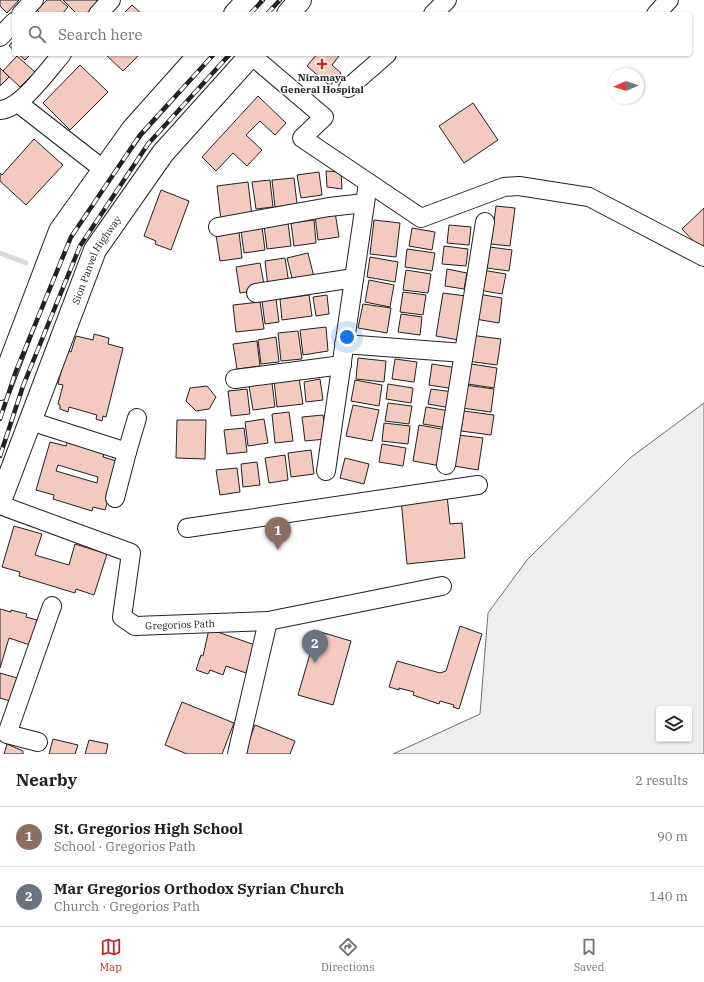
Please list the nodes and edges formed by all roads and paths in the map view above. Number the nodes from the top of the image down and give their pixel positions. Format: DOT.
graph roads {
  1 [pos="34,0"];
  2 [pos="111,0"];
  3 [pos="248,0"];
  4 [pos="300,0"];
  5 [pos="447,0"];
  6 [pos="669,0"];
  7 [pos="23,12"];
  8 [pos="100,12"];
  9 [pos="237,12"];
  10 [pos="290,12"];
  11 [pos="435,12"];
  12 [pos="658,12"];
  13 [pos="12,24"];
  14 [pos="0,37"];
  15 [pos="60,56"];
  16 [pos="198,56"];
  17 [pos="250,56"];
  18 [pos="254,56"];
  19 [pos="385,56"];
  20 [pos="348,88"];
  21 [pos="18,103"];
  22 [pos="0,110"];
  23 [pos="104,170"];
  24 [pos="368,183"];
  25 [pos="365,203"];
  26 [pos="485,222"];
  27 [pos="218,227"];
  28 [pos="704,257"];
  29 [pos="354,278"];
  30 [pos="256,293"];
  31 [pos="344,344"];
  32 [pos="464,353"];
  33 [pos="342,365"];
  34 [pos="2,377"];
  35 [pos="235,379"];
  36 [pos="137,418"];
  37 [pos="30,421"];
  38 [pos="127,452"];
  39 [pos="446,465"];
  40 [pos="326,471"];
  41 [pos="478,485"];
  42 [pos="114,498"];
  43 [pos="0,501"];
  44 [pos="0,505"];
  45 [pos="187,528"];
  46 [pos="442,586"];
  47 [pos="52,606"];
  48 [pos="268,621"];
  49 [pos="4,732"];
  50 [pos="38,742"];
  51 [pos="237,754"];
  1 -- 7 [label="street"];
  2 -- 8 [label="street"];
  3 -- 9 [label="highway"];
  4 -- 10 [label="highway"];
  5 -- 11 [label="street"];
  6 -- 12 [label="street"];
  13 -- 14 [label="street"];
  15 -- 21 [label="street"];
  16 -- 23 [label="highway"];
  17 -- 37 [label="highway, Sion Panvel Highway"];
  18 -- 24 [label="street"];
  19 -- 20 [label="street"];
  21 -- 22 [label="street"];
  21 -- 23 [label="street"];
  23 -- 34 [label="highway"];
  24 -- 25 [label="street"];
  24 -- 28 [label="street"];
  25 -- 27 [label="street"];
  25 -- 29 [label="street"];
  26 -- 32 [label="street"];
  29 -- 30 [label="street"];
  29 -- 31 [label="street"];
  31 -- 32 [label="street"];
  31 -- 33 [label="street"];
  32 -- 39 [label="street"];
  33 -- 35 [label="street"];
  33 -- 40 [label="street"];
  36 -- 38 [label="street"];
  37 -- 38 [label="street"];
  37 -- 43 [label="highway, Sion Panvel Highway"];
  38 -- 42 [label="street"];
  41 -- 45 [label="street"];
  44 -- 48 [label="street, Gregorios Path"];
  46 -- 48 [label="street, Gregorios Path"];
  47 -- 49 [label="street"];
  48 -- 51 [label="street"];
  49 -- 50 [label="street"];
}
